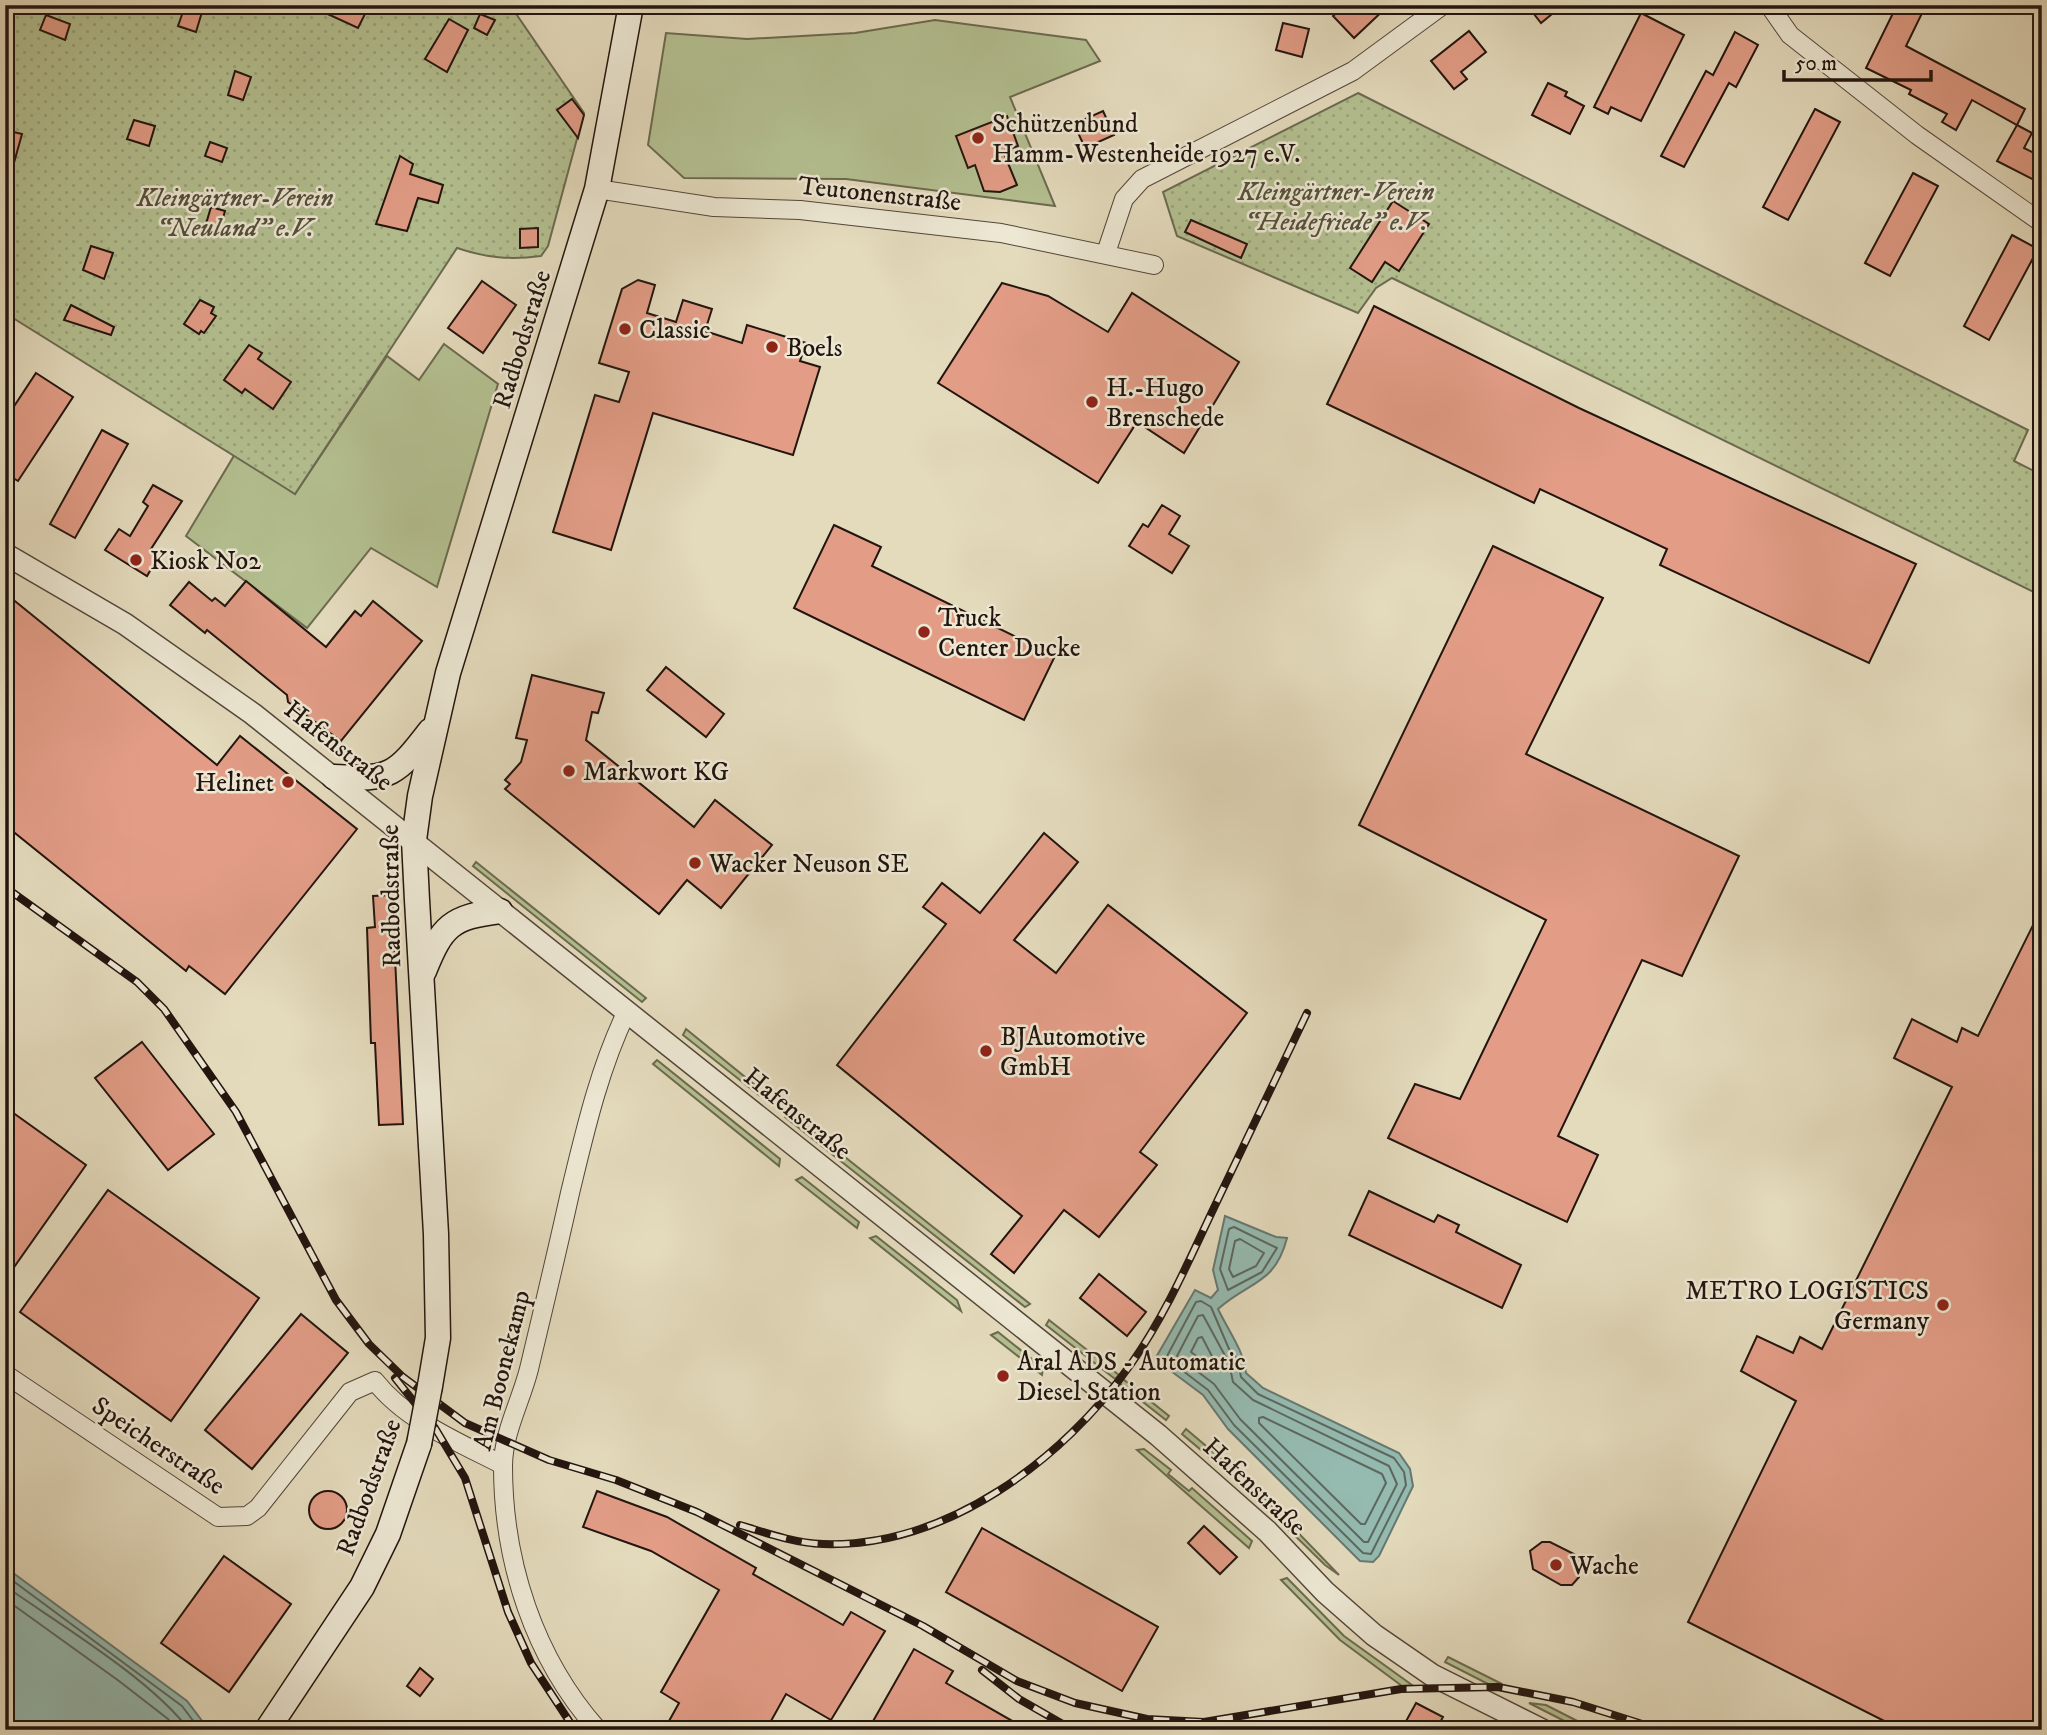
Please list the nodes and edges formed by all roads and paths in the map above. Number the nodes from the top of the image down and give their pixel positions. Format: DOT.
graph roads {
  1 [pos="631,5"];
  2 [pos="1443,5"];
  3 [pos="1769,5"];
  4 [pos="597,190"];
  5 [pos="2042,223"];
  6 [pos="1106,253"];
  7 [pos="1154,265"];
  8 [pos="5,554"];
  9 [pos="435,725"];
  10 [pos="334,777"];
  11 [pos="414,840"];
  12 [pos="500,911"];
  13 [pos="421,978"];
  14 [pos="627,1011"];
  15 [pos="5,1374"];
  16 [pos="503,1465"];
  17 [pos="267,1730"];
  18 [pos="598,1730"];
  19 [pos="1542,1730"];
  1 -- 4 [label="main road, Radbodstraße"];
  2 -- 6 [label="street"];
  3 -- 5 [label="street"];
  4 -- 6 [label="street, Teutonenstraße"];
  4 -- 9 [label="main road, Radbodstraße"];
  6 -- 7 [label="street, Teutonenstraße"];
  8 -- 10 [label="street, Hafenstraße"];
  9 -- 10 [label="main road"];
  9 -- 11 [label="main road, Radbodstraße"];
  10 -- 11 [label="street, Hafenstraße"];
  11 -- 12 [label="street, Hafenstraße"];
  11 -- 13 [label="main road, Radbodstraße"];
  12 -- 13 [label="main road"];
  12 -- 14 [label="street, Hafenstraße"];
  13 -- 17 [label="main road, Radbodstraße, bridge"];
  14 -- 16 [label="street, Am Boonekamp"];
  14 -- 19 [label="street, Hafenstraße"];
  15 -- 16 [label="street, Speicherstraße"];
  16 -- 18 [label="street, Am Boonekamp"];
}
